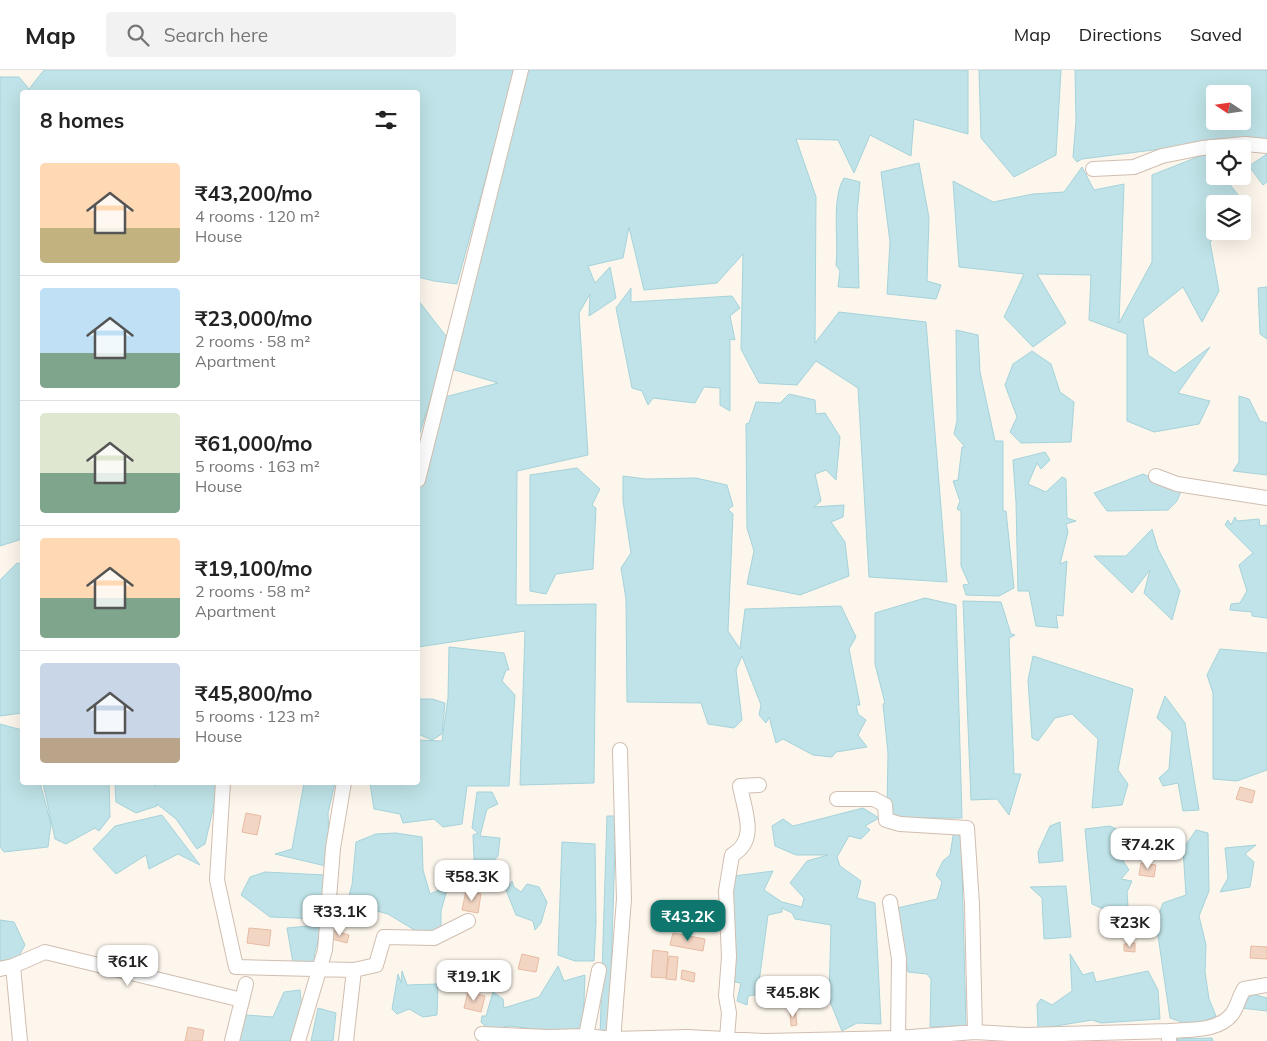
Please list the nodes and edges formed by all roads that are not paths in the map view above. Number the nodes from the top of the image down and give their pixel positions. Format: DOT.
graph roads {
  1 [pos="522,70"];
  2 [pos="1267,146"];
  3 [pos="1093,169"];
  4 [pos="420,472"];
  5 [pos="1156,476"];
  6 [pos="1267,498"];
  7 [pos="620,750"];
  8 [pos="224,785"];
  9 [pos="344,785"];
  10 [pos="759,785"];
  11 [pos="837,799"];
  12 [pos="890,902"];
  13 [pos="468,921"];
  14 [pos="7,968"];
  15 [pos="320,970"];
  16 [pos="354,970"];
  17 [pos="599,970"];
  18 [pos="246,984"];
  19 [pos="1267,985"];
  20 [pos="242,1000"];
  21 [pos="975,1032"];
  22 [pos="482,1034"];
  23 [pos="586,1036"];
  24 [pos="1169,1036"];
  25 [pos="727,1038"];
  26 [pos="898,1039"];
  27 [pos="613,1040"];
  28 [pos="20,1041"];
  29 [pos="232,1041"];
  30 [pos="298,1041"];
  31 [pos="346,1041"];
  32 [pos="794,1041"];
  1 -- 4 [label="street"];
  2 -- 3 [label="street"];
  5 -- 6 [label="street"];
  7 -- 27 [label="street"];
  8 -- 15 [label="street"];
  9 -- 15 [label="street"];
  10 -- 25 [label="street"];
  11 -- 21 [label="street"];
  12 -- 26 [label="street"];
  13 -- 16 [label="street"];
  14 -- 20 [label="street"];
  14 -- 28 [label="street"];
  15 -- 16 [label="street"];
  15 -- 30 [label="street"];
  16 -- 31 [label="street"];
  17 -- 23 [label="street"];
  18 -- 20 [label="street"];
  19 -- 24 [label="street"];
  20 -- 29 [label="street"];
  21 -- 24 [label="street"];
  21 -- 26 [label="street"];
  22 -- 23 [label="street"];
  23 -- 27 [label="street"];
  25 -- 27 [label="street"];
  25 -- 32 [label="street"];
  26 -- 32 [label="street"];
}
